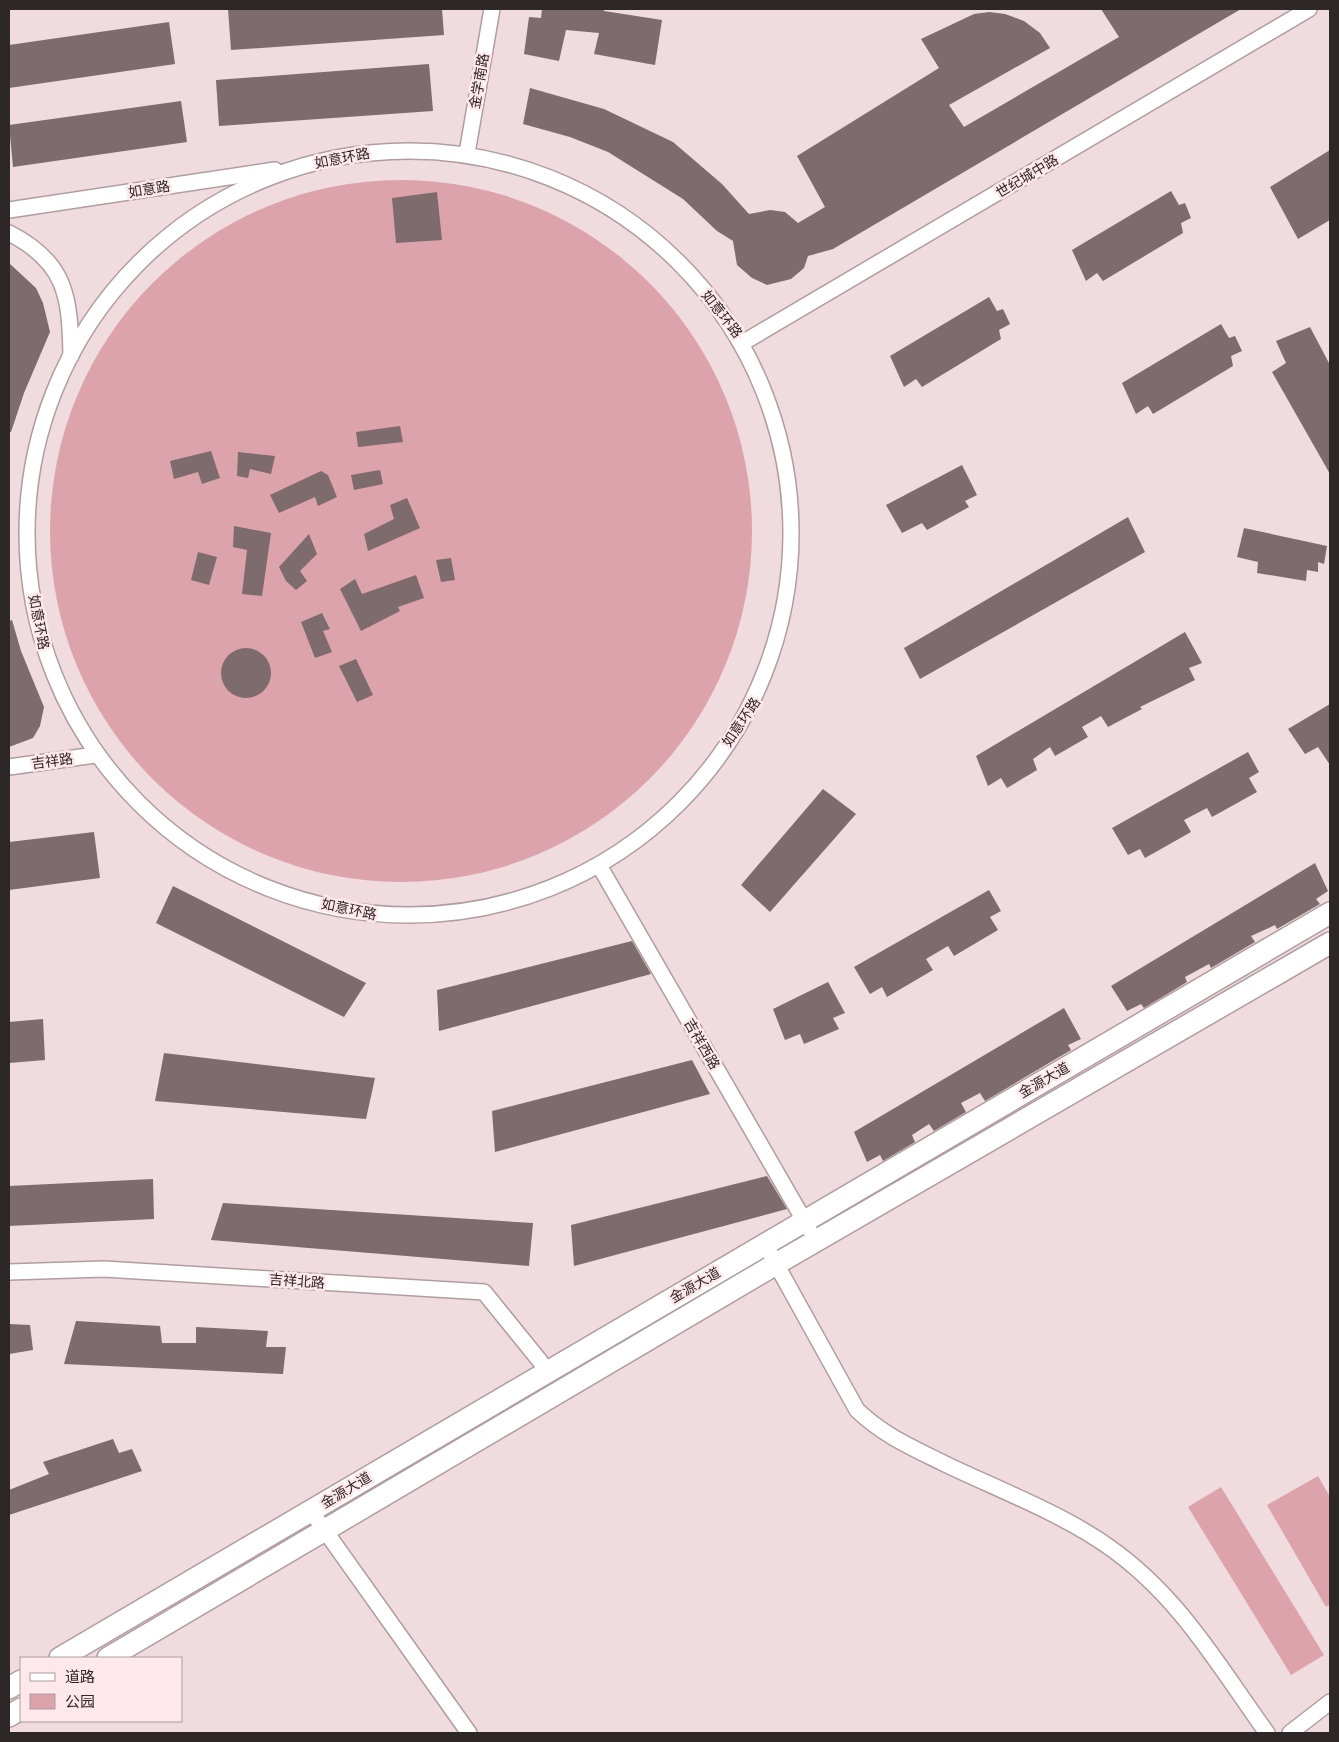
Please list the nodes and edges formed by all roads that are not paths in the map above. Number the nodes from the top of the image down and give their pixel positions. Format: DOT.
graph roads {
  1 [pos="492,9"];
  2 [pos="1309,9"];
  3 [pos="467,153"];
  4 [pos="289,168"];
  5 [pos="9,210"];
  6 [pos="9,233"];
  7 [pos="744,342"];
  8 [pos="71,357"];
  9 [pos="95,755"];
  10 [pos="9,767"];
  11 [pos="600,867"];
  12 [pos="1330,912"];
  13 [pos="1330,943"];
  14 [pos="804,1220"];
  15 [pos="816,1241"];
  16 [pos="765,1244"];
  17 [pos="776,1264"];
  18 [pos="9,1272"];
  19 [pos="548,1371"];
  20 [pos="310,1511"];
  21 [pos="326,1530"];
  22 [pos="62,1657"];
  23 [pos="110,1657"];
  24 [pos="20,1682"];
  25 [pos="9,1688"];
  26 [pos="1330,1702"];
  27 [pos="20,1710"];
  28 [pos="9,1716"];
  29 [pos="469,1733"];
  30 [pos="1267,1733"];
  31 [pos="1290,1733"];
  1 -- 3 [label="street, 金学南路"];
  2 -- 7 [label="street, 世纪城中路"];
  3 -- 4 [label="street, 如意环路"];
  3 -- 7 [label="street, 如意环路"];
  4 -- 5 [label="street, 如意路"];
  4 -- 8 [label="street, 如意环路"];
  6 -- 8 [label="street"];
  7 -- 11 [label="street, 如意环路"];
  8 -- 9 [label="street, 如意环路"];
  9 -- 10 [label="street, 吉祥路"];
  9 -- 11 [label="street, 如意环路"];
  11 -- 14 [label="street, 吉祥西路"];
  12 -- 14 [label="street, 金源大道"];
  13 -- 15 [label="street, 金源大道"];
  14 -- 15 [label="street, 吉祥西路"];
  14 -- 16 [label="street, 金源大道"];
  15 -- 17 [label="street, 金源大道"];
  16 -- 17 [label="street"];
  16 -- 19 [label="street, 金源大道"];
  17 -- 21 [label="street, 金源大道"];
  17 -- 30 [label="street"];
  18 -- 19 [label="street, 吉祥北路"];
  19 -- 20 [label="street, 金源大道"];
  20 -- 21 [label="street"];
  20 -- 22 [label="street, 金源大道"];
  21 -- 23 [label="street, 金源大道"];
  21 -- 29 [label="street"];
  24 -- 25 [label="street"];
  26 -- 31 [label="street"];
  27 -- 28 [label="street"];
}
